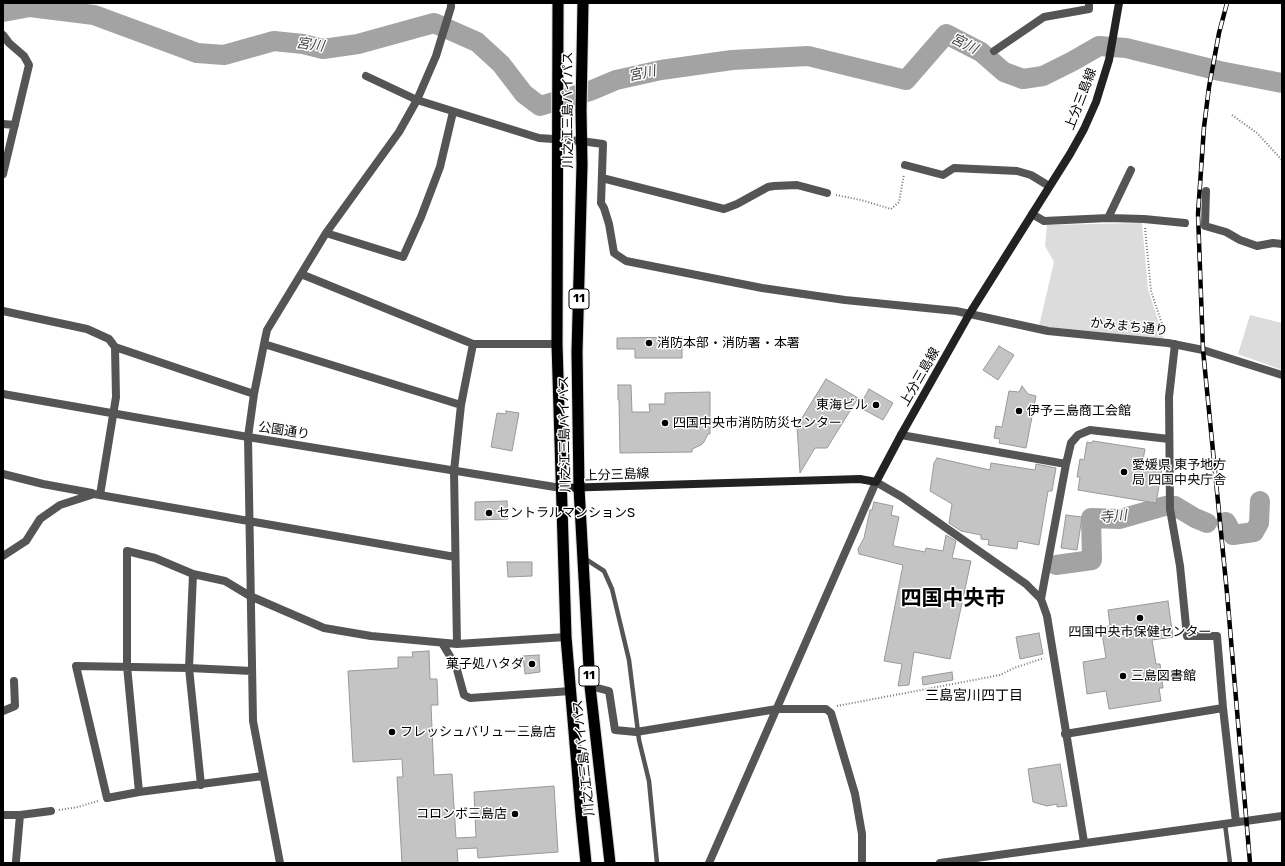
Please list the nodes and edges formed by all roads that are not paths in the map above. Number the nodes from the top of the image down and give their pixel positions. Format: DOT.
graph roads {
  1 [pos="451,3"];
  2 [pos="558,3"];
  3 [pos="583,3"];
  4 [pos="1089,3"];
  5 [pos="1119,3"];
  6 [pos="3,35"];
  7 [pos="994,51"];
  8 [pos="366,76"];
  9 [pos="417,100"];
  10 [pos="454,112"];
  11 [pos="3,124"];
  12 [pos="15,126"];
  13 [pos="558,139"];
  14 [pos="581,141"];
  15 [pos="905,165"];
  16 [pos="1131,170"];
  17 [pos="3,174"];
  18 [pos="602,178"];
  19 [pos="1050,186"];
  20 [pos="1206,191"];
  21 [pos="827,193"];
  22 [pos="1032,214"];
  23 [pos="1108,218"];
  24 [pos="1185,223"];
  25 [pos="326,232"];
  26 [pos="1282,244"];
  27 [pos="301,274"];
  28 [pos="3,311"];
  29 [pos="970,313"];
  30 [pos="264,344"];
  31 [pos="473,344"];
  32 [pos="557,344"];
  33 [pos="1172,344"];
  34 [pos="115,347"];
  35 [pos="1282,375"];
  36 [pos="3,394"];
  37 [pos="254,394"];
  38 [pos="461,405"];
  39 [pos="114,413"];
  40 [pos="901,435"];
  41 [pos="248,437"];
  42 [pos="1169,439"];
  43 [pos="1066,464"];
  44 [pos="454,471"];
  45 [pos="3,474"];
  46 [pos="876,482"];
  47 [pos="561,488"];
  48 [pos="579,488"];
  49 [pos="97,494"];
  50 [pos="250,522"];
  51 [pos="3,556"];
  52 [pos="454,557"];
  53 [pos="583,557"];
  54 [pos="193,574"];
  55 [pos="250,596"];
  56 [pos="1041,599"];
  57 [pos="566,637"];
  58 [pos="442,643"];
  59 [pos="457,644"];
  60 [pos="127,666"];
  61 [pos="189,668"];
  62 [pos="252,671"];
  63 [pos="14,681"];
  64 [pos="590,686"];
  65 [pos="571,691"];
  66 [pos="1223,708"];
  67 [pos="777,709"];
  68 [pos="3,711"];
  69 [pos="638,732"];
  70 [pos="1066,734"];
  71 [pos="263,776"];
  72 [pos="202,785"];
  73 [pos="139,792"];
  74 [pos="51,811"];
  75 [pos="20,815"];
  76 [pos="3,816"];
  77 [pos="1282,816"];
  78 [pos="1236,822"];
  79 [pos="1225,824"];
  80 [pos="1084,842"];
  81 [pos="16,861"];
  82 [pos="280,863"];
  83 [pos="586,863"];
  84 [pos="610,863"];
  85 [pos="657,863"];
  86 [pos="709,863"];
  87 [pos="862,863"];
  88 [pos="940,863"];
  89 [pos="1230,863"];
  1 -- 9 [label="street"];
  2 -- 13 [label="highway, 川之江三島バイパス / 11"];
  3 -- 14 [label="highway, 川之江三島バイパス / 11"];
  4 -- 7 [label="street"];
  5 -- 19 [label="main road, 上分三島線"];
  6 -- 12 [label="street"];
  8 -- 9 [label="street"];
  9 -- 10 [label="street"];
  9 -- 25 [label="street"];
  10 -- 13 [label="street"];
  10 -- 25 [label="street"];
  11 -- 12 [label="street"];
  12 -- 17 [label="street"];
  13 -- 14 [label="street"];
  13 -- 32 [label="highway, 川之江三島バイパス / 11"];
  14 -- 18 [label="street, かみまち通り"];
  14 -- 48 [label="highway, 川之江三島バイパス / 11"];
  15 -- 19 [label="street"];
  16 -- 23 [label="street"];
  18 -- 21 [label="street"];
  18 -- 29 [label="street, かみまち通り"];
  19 -- 22 [label="main road, 上分三島線"];
  20 -- 26 [label="street"];
  22 -- 23 [label="street"];
  22 -- 29 [label="main road, 上分三島線"];
  23 -- 24 [label="street"];
  25 -- 27 [label="street"];
  27 -- 30 [label="street"];
  27 -- 31 [label="street"];
  28 -- 34 [label="street"];
  29 -- 33 [label="street, かみまち通り"];
  29 -- 40 [label="main road, 上分三島線"];
  30 -- 37 [label="street"];
  30 -- 38 [label="street"];
  31 -- 32 [label="street"];
  31 -- 38 [label="street"];
  32 -- 47 [label="highway, 川之江三島バイパス / 11"];
  33 -- 35 [label="street, かみまち通り"];
  33 -- 42 [label="street"];
  34 -- 37 [label="street"];
  34 -- 39 [label="street"];
  36 -- 39 [label="street, 公園通り"];
  37 -- 41 [label="street"];
  38 -- 44 [label="street"];
  39 -- 41 [label="street, 公園通り"];
  39 -- 49 [label="street"];
  40 -- 43 [label="street"];
  40 -- 46 [label="main road, 上分三島線"];
  41 -- 44 [label="street, 公園通り"];
  41 -- 50 [label="street"];
  42 -- 43 [label="street"];
  42 -- 66 [label="street"];
  43 -- 56 [label="street"];
  44 -- 47 [label="street, 公園通り"];
  44 -- 52 [label="street"];
  45 -- 49 [label="street"];
  46 -- 48 [label="main road, 上分三島線"];
  46 -- 56 [label="street"];
  46 -- 67 [label="street"];
  47 -- 48 [label="main road, 上分三島線"];
  47 -- 57 [label="highway, 川之江三島バイパス / 11"];
  48 -- 53 [label="highway, 川之江三島バイパス / 11"];
  49 -- 50 [label="street"];
  49 -- 51 [label="street"];
  50 -- 52 [label="street"];
  50 -- 55 [label="street"];
  52 -- 59 [label="street"];
  53 -- 64 [label="highway, 川之江三島バイパス / 11"];
  53 -- 69 [label="lane"];
  54 -- 55 [label="street"];
  54 -- 60 [label="street"];
  54 -- 61 [label="street"];
  55 -- 58 [label="street"];
  55 -- 62 [label="street"];
  56 -- 70 [label="street"];
  57 -- 59 [label="street"];
  57 -- 65 [label="highway, 川之江三島バイパス / 11"];
  58 -- 59 [label="street"];
  58 -- 65 [label="street"];
  60 -- 61 [label="street"];
  60 -- 73 [label="street"];
  60 -- 73 [label="street"];
  61 -- 62 [label="street"];
  61 -- 72 [label="street"];
  62 -- 71 [label="street"];
  63 -- 68 [label="street"];
  64 -- 69 [label="street"];
  64 -- 84 [label="highway, 川之江三島バイパス / 11"];
  65 -- 83 [label="highway, 川之江三島バイパス / 11"];
  66 -- 70 [label="street"];
  66 -- 78 [label="street"];
  67 -- 69 [label="street"];
  67 -- 86 [label="street"];
  67 -- 87 [label="street"];
  69 -- 85 [label="lane"];
  70 -- 80 [label="street"];
  71 -- 72 [label="street"];
  71 -- 82 [label="street"];
  72 -- 73 [label="street"];
  74 -- 75 [label="street"];
  75 -- 76 [label="street"];
  75 -- 81 [label="street"];
  77 -- 78 [label="street"];
  78 -- 79 [label="street"];
  79 -- 80 [label="street"];
  79 -- 89 [label="lane"];
  80 -- 88 [label="street"];
}
